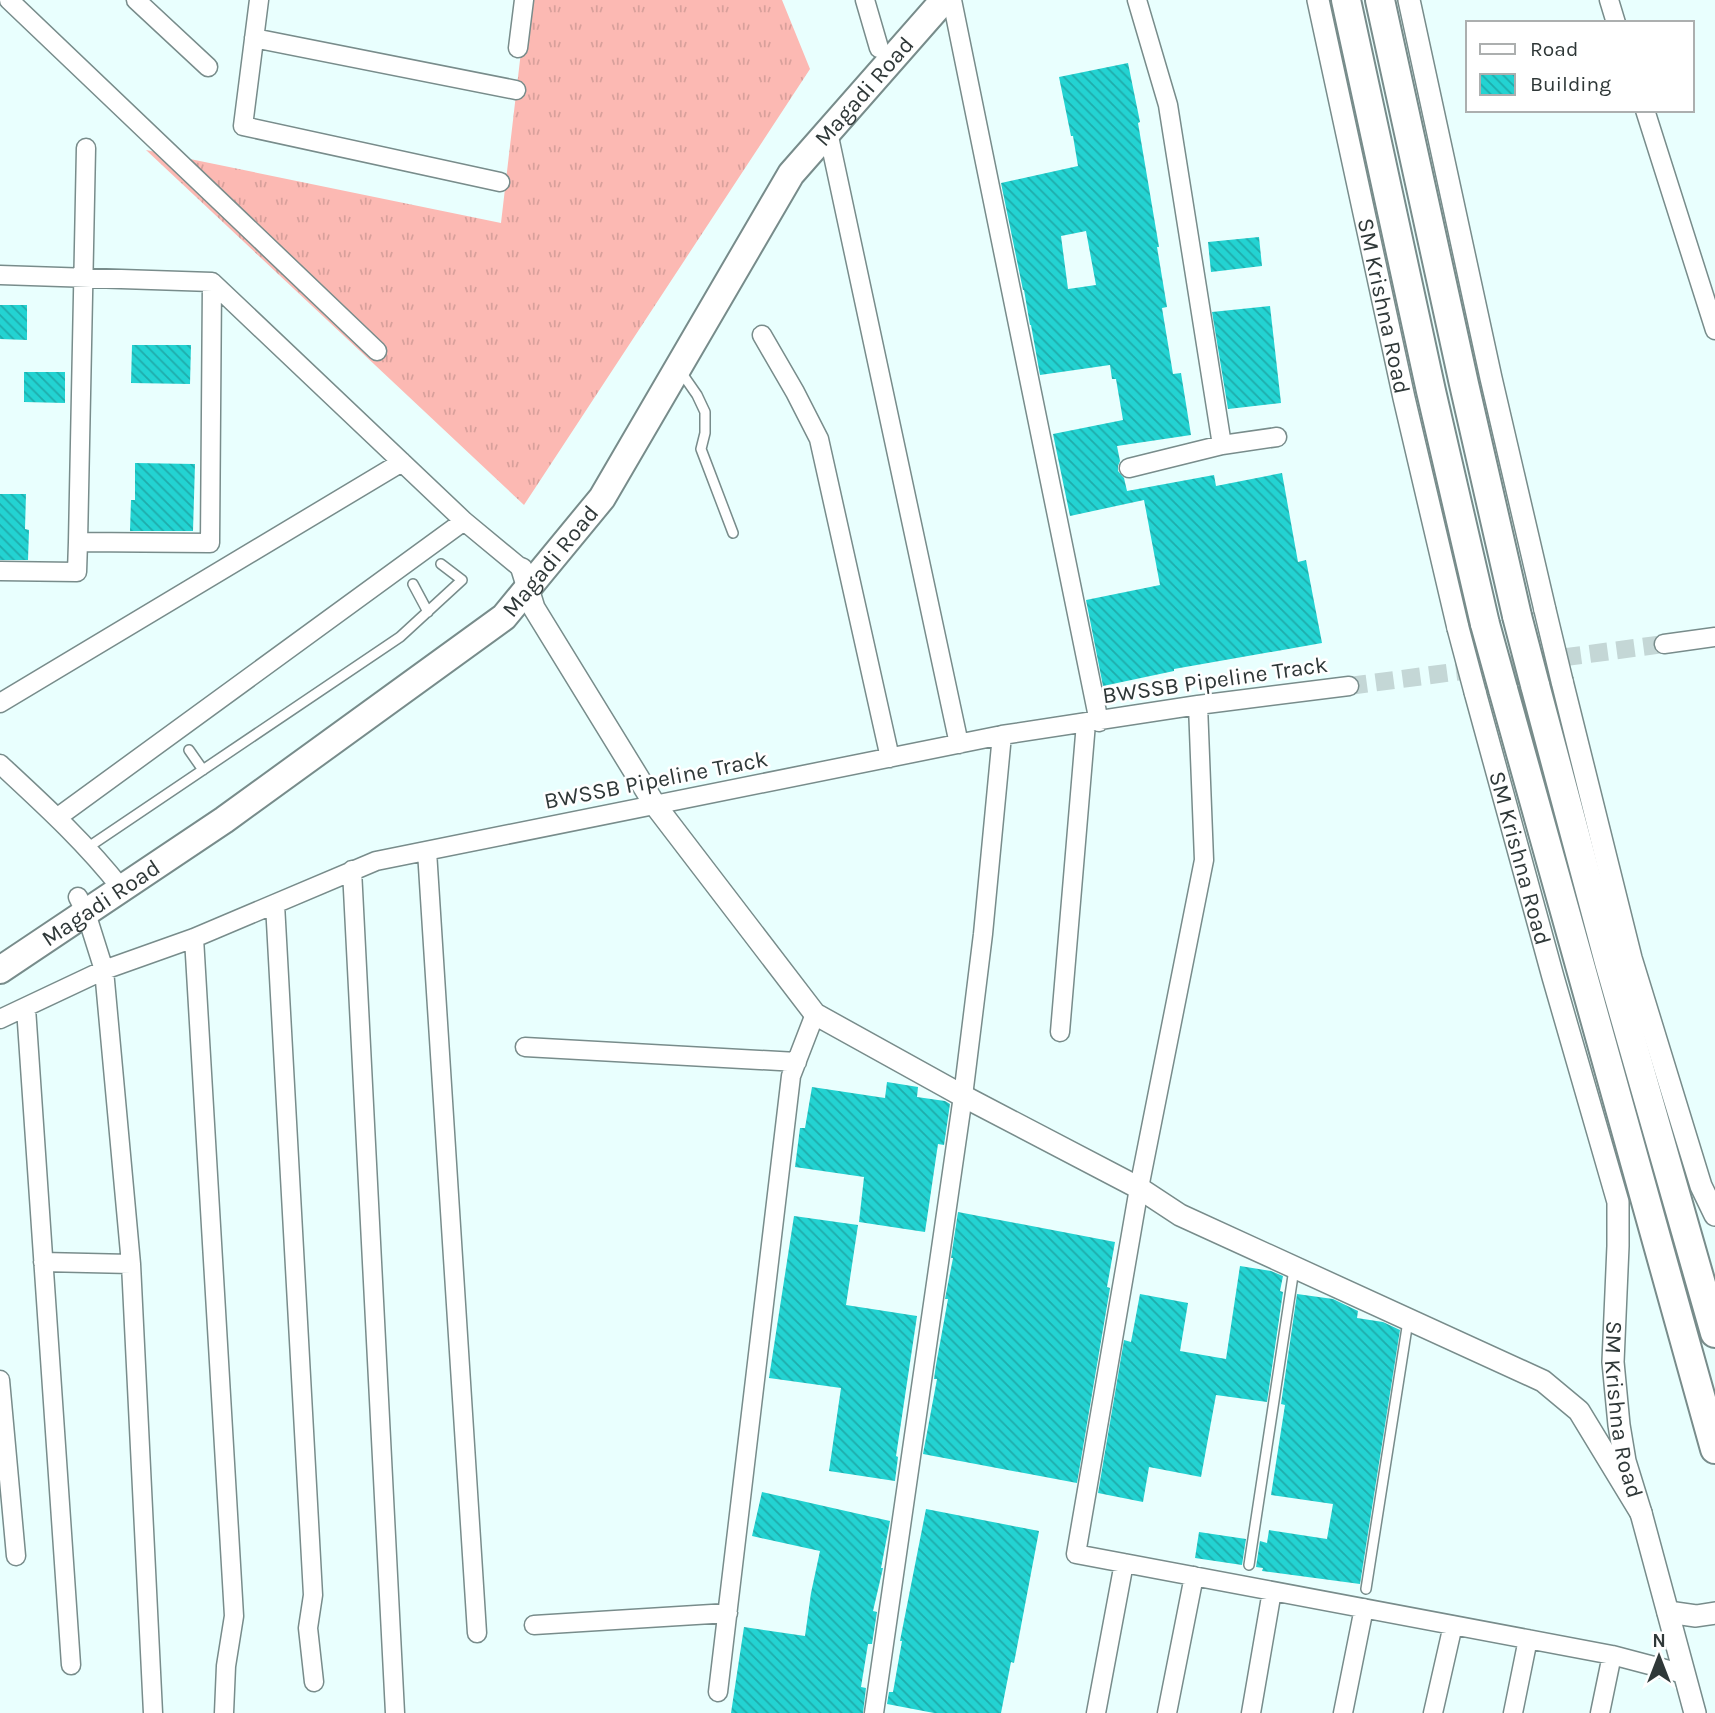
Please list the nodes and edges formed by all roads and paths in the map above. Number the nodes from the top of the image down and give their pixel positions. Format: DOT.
graph roads {
  1 [pos="9,0"];
  2 [pos="136,0"];
  3 [pos="259,0"];
  4 [pos="524,0"];
  5 [pos="865,0"];
  6 [pos="921,0"];
  7 [pos="944,0"];
  8 [pos="952,0"];
  9 [pos="1137,0"];
  10 [pos="1318,0"];
  11 [pos="1346,0"];
  12 [pos="1380,0"];
  13 [pos="1409,0"];
  14 [pos="1609,0"];
  15 [pos="1615,21"];
  16 [pos="254,38"];
  17 [pos="518,48"];
  18 [pos="879,48"];
  19 [pos="208,67"];
  20 [pos="516,90"];
  21 [pos="1645,112"];
  22 [pos="828,132"];
  23 [pos="86,148"];
  24 [pos="500,183"];
  25 [pos="0,275"];
  26 [pos="83,278"];
  27 [pos="212,282"];
  28 [pos="1715,330"];
  29 [pos="762,335"];
  30 [pos="377,351"];
  31 [pos="678,368"];
  32 [pos="1277,437"];
  33 [pos="1222,445"];
  34 [pos="402,462"];
  35 [pos="1129,468"];
  36 [pos="464,522"];
  37 [pos="733,533"];
  38 [pos="78,542"];
  39 [pos="440,564"];
  40 [pos="0,571"];
  41 [pos="525,578"];
  42 [pos="413,584"];
  43 [pos="428,612"];
  44 [pos="1472,626"];
  45 [pos="1715,636"];
  46 [pos="1664,644"];
  47 [pos="1542,676"];
  48 [pos="1492,683"];
  49 [pos="1349,686"];
  50 [pos="0,703"];
  51 [pos="1198,705"];
  52 [pos="1092,723"];
  53 [pos="1002,735"];
  54 [pos="959,744"];
  55 [pos="189,750"];
  56 [pos="890,758"];
  57 [pos="0,764"];
  58 [pos="203,770"];
  59 [pos="655,805"];
  60 [pos="58,817"];
  61 [pos="87,848"];
  62 [pos="427,851"];
  63 [pos="352,870"];
  64 [pos="116,881"];
  65 [pos="275,904"];
  66 [pos="82,905"];
  67 [pos="194,937"];
  68 [pos="0,950"];
  69 [pos="0,970"];
  70 [pos="104,970"];
  71 [pos="26,1008"];
  72 [pos="815,1014"];
  73 [pos="0,1019"];
  74 [pos="1060,1032"];
  75 [pos="525,1047"];
  76 [pos="797,1062"];
  77 [pos="963,1096"];
  78 [pos="1139,1188"];
  79 [pos="1715,1215"];
  80 [pos="43,1262"];
  81 [pos="131,1264"];
  82 [pos="1294,1267"];
  83 [pos="1408,1320"];
  84 [pos="1715,1333"];
  85 [pos="0,1380"];
  86 [pos="1715,1449"];
  87 [pos="1641,1513"];
  88 [pos="16,1556"];
  89 [pos="1124,1563"];
  90 [pos="1249,1565"];
  91 [pos="1195,1576"];
  92 [pos="1366,1589"];
  93 [pos="1272,1591"];
  94 [pos="1364,1608"];
  95 [pos="1668,1612"];
  96 [pos="728,1613"];
  97 [pos="1715,1613"];
  98 [pos="534,1625"];
  99 [pos="1453,1625"];
  100 [pos="477,1633"];
  101 [pos="1528,1639"];
  102 [pos="1612,1655"];
  103 [pos="71,1665"];
  104 [pos="1684,1674"];
  105 [pos="314,1682"];
  106 [pos="718,1692"];
  107 [pos="153,1713"];
  108 [pos="224,1713"];
  109 [pos="395,1713"];
  110 [pos="874,1713"];
  111 [pos="1096,1713"];
  112 [pos="1167,1713"];
  113 [pos="1251,1713"];
  114 [pos="1343,1713"];
  115 [pos="1433,1713"];
  116 [pos="1513,1713"];
  117 [pos="1600,1713"];
  118 [pos="1695,1713"];
  1 -- 30 [label="street"];
  2 -- 19 [label="street"];
  3 -- 16 [label="street"];
  4 -- 17 [label="street"];
  5 -- 18 [label="street"];
  6 -- 18 [label="main road, Magadi Road"];
  7 -- 22 [label="main road, Magadi Road"];
  8 -- 52 [label="street"];
  9 -- 33 [label="street"];
  10 -- 44 [label="street, SM Krishna Road"];
  11 -- 44 [label="highway, SM Krishna Road"];
  12 -- 47 [label="highway, bridge"];
  13 -- 47 [label="street, bridge"];
  14 -- 15 [label="street"];
  16 -- 20 [label="street"];
  16 -- 24 [label="street"];
  18 -- 41 [label="main road, Magadi Road"];
  21 -- 28 [label="street"];
  22 -- 31 [label="main road, Magadi Road"];
  22 -- 54 [label="street"];
  23 -- 26 [label="street"];
  25 -- 26 [label="street"];
  26 -- 27 [label="street"];
  26 -- 38 [label="street"];
  27 -- 34 [label="street"];
  27 -- 38 [label="street"];
  29 -- 56 [label="street"];
  31 -- 37 [label="lane"];
  31 -- 41 [label="main road, Magadi Road"];
  32 -- 33 [label="street"];
  33 -- 35 [label="street"];
  34 -- 36 [label="street"];
  34 -- 50 [label="street"];
  36 -- 41 [label="street"];
  36 -- 60 [label="street"];
  38 -- 40 [label="street"];
  39 -- 43 [label="lane"];
  41 -- 59 [label="street"];
  41 -- 64 [label="main road, Magadi Road"];
  42 -- 43 [label="lane"];
  43 -- 58 [label="lane"];
  44 -- 48 [label="highway, SM Krishna Road, bridge"];
  45 -- 46 [label="street"];
  47 -- 48 [label="street"];
  47 -- 79 [label="street"];
  47 -- 84 [label="highway"];
  48 -- 86 [label="highway, SM Krishna Road"];
  48 -- 87 [label="street, SM Krishna Road"];
  49 -- 51 [label="street, BWSSB Pipeline Track"];
  51 -- 52 [label="street, BWSSB Pipeline Track"];
  51 -- 78 [label="street"];
  52 -- 53 [label="street, BWSSB Pipeline Track"];
  52 -- 74 [label="street"];
  53 -- 54 [label="street, BWSSB Pipeline Track"];
  53 -- 77 [label="street"];
  54 -- 56 [label="street, BWSSB Pipeline Track"];
  55 -- 58 [label="lane"];
  56 -- 59 [label="street, BWSSB Pipeline Track"];
  57 -- 60 [label="street"];
  58 -- 61 [label="lane"];
  59 -- 62 [label="street, BWSSB Pipeline Track"];
  59 -- 72 [label="street"];
  60 -- 61 [label="street"];
  61 -- 64 [label="street"];
  62 -- 63 [label="street, BWSSB Pipeline Track"];
  62 -- 100 [label="street"];
  63 -- 65 [label="street, BWSSB Pipeline Track"];
  63 -- 109 [label="street"];
  64 -- 66 [label="main road, Magadi Road"];
  65 -- 67 [label="street, BWSSB Pipeline Track"];
  65 -- 105 [label="street"];
  66 -- 68 [label="main road, Magadi Road"];
  66 -- 69 [label="main road, Magadi Road"];
  66 -- 70 [label="street"];
  67 -- 70 [label="street, BWSSB Pipeline Track"];
  67 -- 108 [label="street"];
  70 -- 71 [label="street, BWSSB Pipeline Track"];
  70 -- 81 [label="street"];
  71 -- 73 [label="street, BWSSB Pipeline Track"];
  71 -- 80 [label="street"];
  72 -- 76 [label="street"];
  72 -- 77 [label="street"];
  75 -- 76 [label="street"];
  76 -- 96 [label="street"];
  77 -- 78 [label="street"];
  77 -- 110 [label="street"];
  78 -- 82 [label="street"];
  78 -- 89 [label="street"];
  80 -- 81 [label="street"];
  80 -- 103 [label="street"];
  81 -- 107 [label="street"];
  82 -- 83 [label="street"];
  82 -- 90 [label="lane"];
  83 -- 87 [label="street"];
  83 -- 92 [label="lane"];
  85 -- 88 [label="street"];
  87 -- 95 [label="street, SM Krishna Road"];
  89 -- 91 [label="street"];
  89 -- 111 [label="street"];
  91 -- 93 [label="street"];
  91 -- 112 [label="street"];
  93 -- 94 [label="street"];
  93 -- 113 [label="street"];
  94 -- 99 [label="street"];
  94 -- 114 [label="street"];
  95 -- 97 [label="street"];
  95 -- 104 [label="street, SM Krishna Road"];
  96 -- 98 [label="street"];
  96 -- 106 [label="street"];
  99 -- 101 [label="street"];
  99 -- 115 [label="street"];
  101 -- 102 [label="street"];
  101 -- 116 [label="street"];
  102 -- 104 [label="street"];
  102 -- 117 [label="street"];
  104 -- 118 [label="street, SM Krishna Road"];
}
